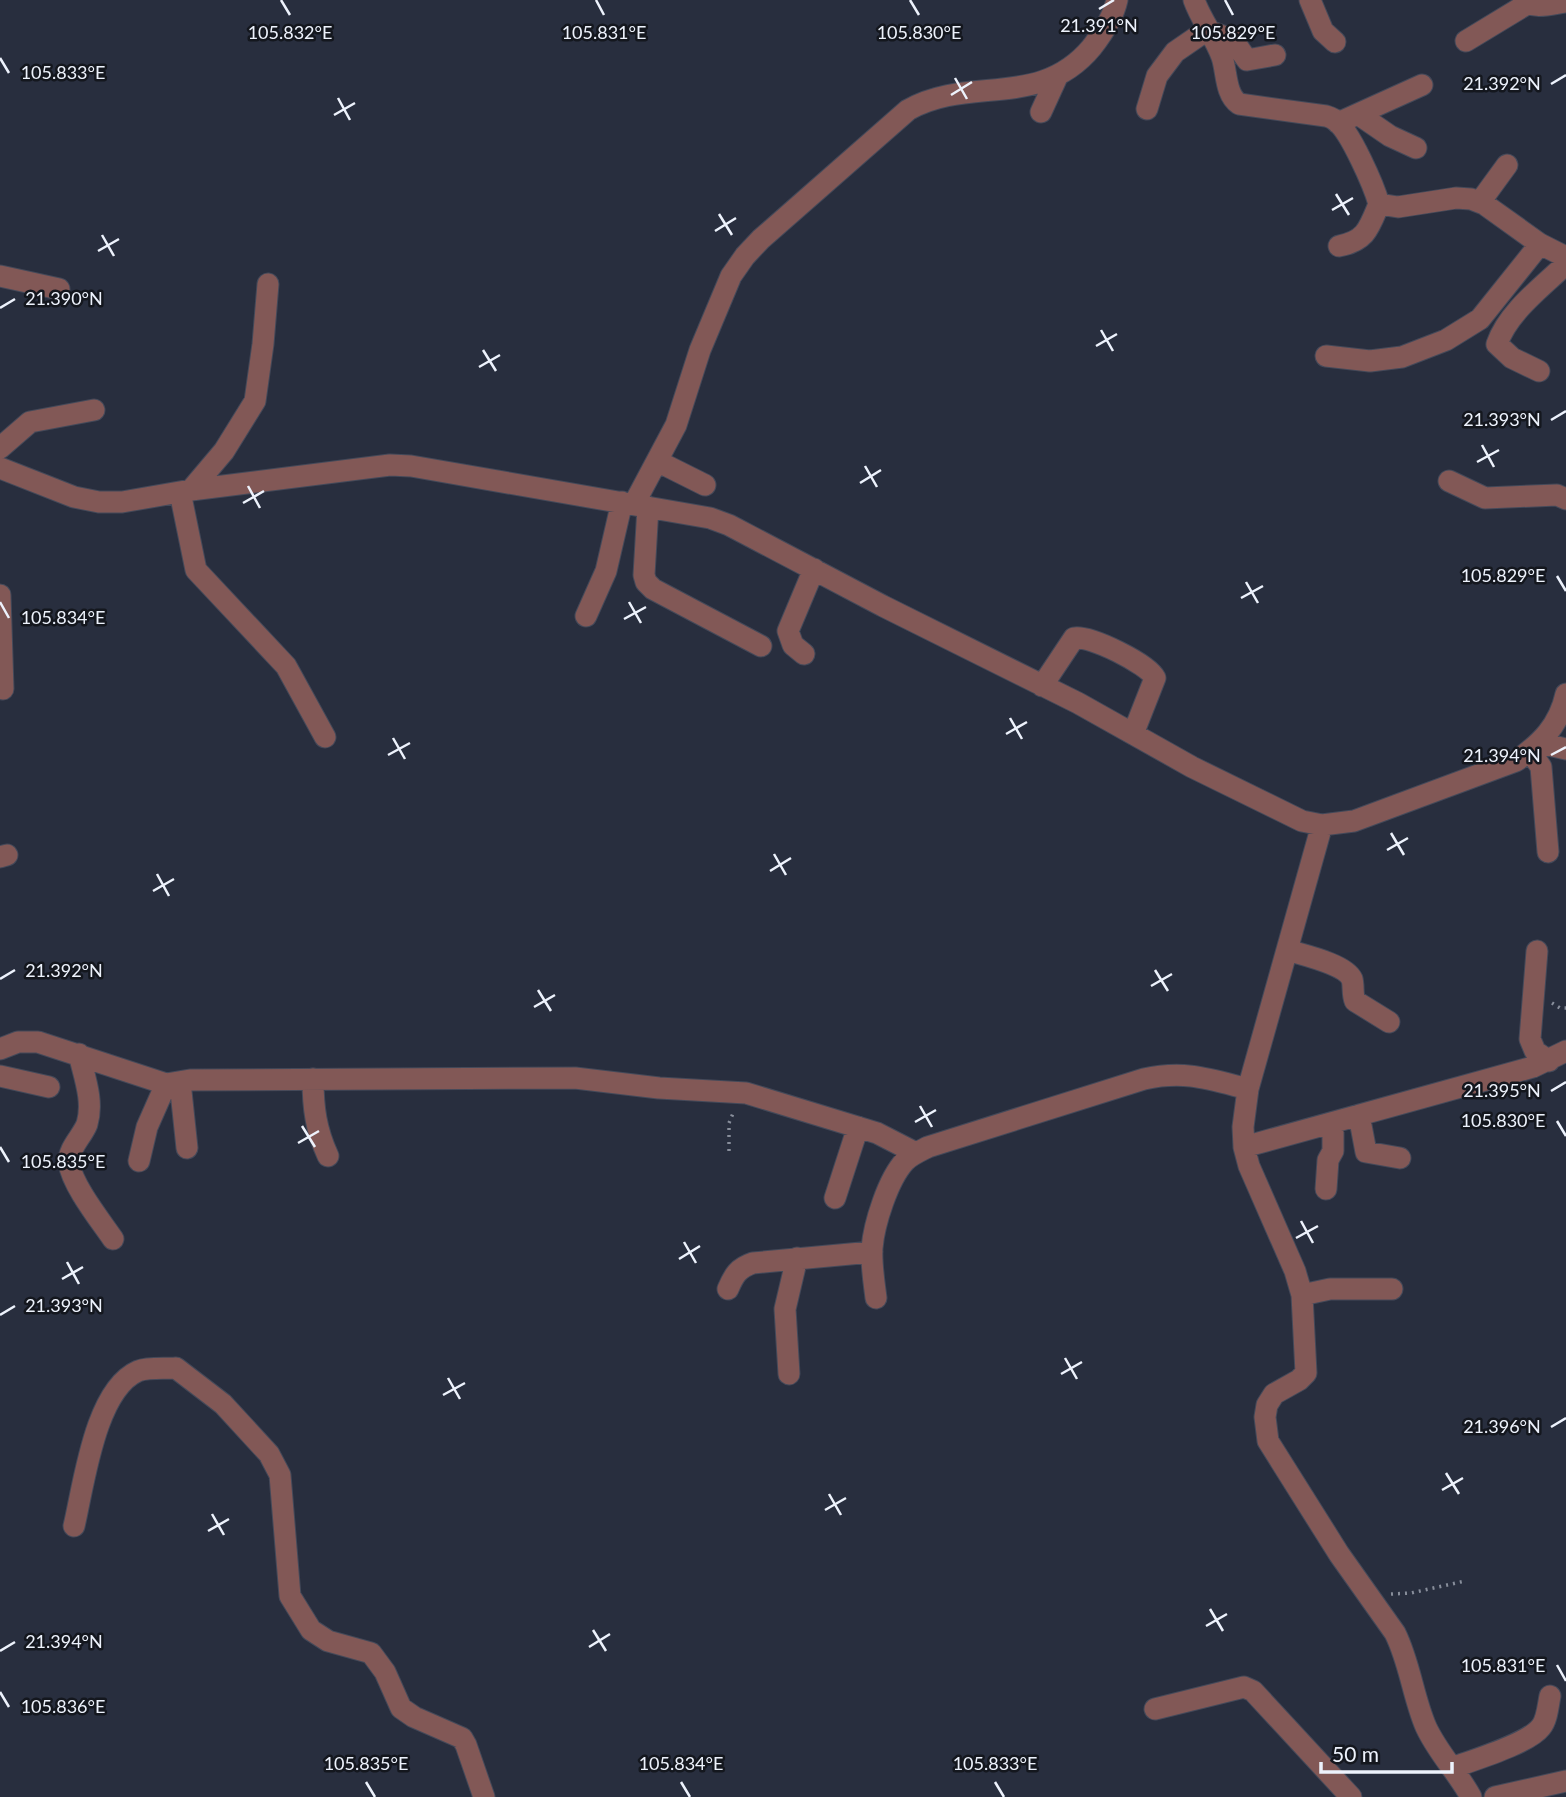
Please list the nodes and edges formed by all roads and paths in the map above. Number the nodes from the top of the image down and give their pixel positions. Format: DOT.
graph roads {
  1 [pos="1116,0"];
  2 [pos="1194,0"];
  3 [pos="1310,0"];
  4 [pos="1525,2"];
  5 [pos="1566,2"];
  6 [pos="1207,30"];
  7 [pos="1466,41"];
  8 [pos="1335,42"];
  9 [pos="1275,55"];
  10 [pos="1057,76"];
  11 [pos="1422,85"];
  12 [pos="1147,109"];
  13 [pos="1041,112"];
  14 [pos="1358,114"];
  15 [pos="1338,123"];
  16 [pos="1416,148"];
  17 [pos="1507,165"];
  18 [pos="1479,202"];
  19 [pos="1379,204"];
  20 [pos="1540,244"];
  21 [pos="1339,246"];
  22 [pos="1566,257"];
  23 [pos="1566,264"];
  24 [pos="0,276"];
  25 [pos="268,284"];
  26 [pos="59,289"];
  27 [pos="1326,356"];
  28 [pos="1539,371"];
  29 [pos="94,410"];
  30 [pos="0,448"];
  31 [pos="657,461"];
  32 [pos="0,468"];
  33 [pos="1449,481"];
  34 [pos="705,485"];
  35 [pos="185,491"];
  36 [pos="1566,499"];
  37 [pos="635,505"];
  38 [pos="814,569"];
  39 [pos="0,595"];
  40 [pos="586,616"];
  41 [pos="761,646"];
  42 [pos="804,654"];
  43 [pos="1042,686"];
  44 [pos="3,689"];
  45 [pos="1566,697"];
  46 [pos="1133,734"];
  47 [pos="325,737"];
  48 [pos="1535,747"];
  49 [pos="1566,749"];
  50 [pos="1322,825"];
  51 [pos="1548,852"];
  52 [pos="1287,950"];
  53 [pos="1538,951"];
  54 [pos="1388,1022"];
  55 [pos="0,1049"];
  56 [pos="79,1054"];
  57 [pos="1557,1056"];
  58 [pos="0,1076"];
  59 [pos="313,1079"];
  60 [pos="173,1083"];
  61 [pos="49,1087"];
  62 [pos="1248,1089"];
  63 [pos="741,1093"];
  64 [pos="1359,1115"];
  65 [pos="1332,1123"];
  66 [pos="858,1127"];
  67 [pos="1244,1147"];
  68 [pos="187,1148"];
  69 [pos="729,1151"];
  70 [pos="916,1153"];
  71 [pos="328,1156"];
  72 [pos="1400,1158"];
  73 [pos="139,1161"];
  74 [pos="1326,1189"];
  75 [pos="835,1198"];
  76 [pos="113,1239"];
  77 [pos="872,1252"];
  78 [pos="797,1258"];
  79 [pos="728,1289"];
  80 [pos="1392,1289"];
  81 [pos="1302,1295"];
  82 [pos="876,1298"];
  83 [pos="789,1374"];
  84 [pos="74,1526"];
  85 [pos="1465,1581"];
  86 [pos="1368,1596"];
  87 [pos="1550,1696"];
  88 [pos="1156,1709"];
  89 [pos="1452,1768"];
  90 [pos="1566,1781"];
  91 [pos="484,1797"];
  92 [pos="1351,1797"];
  93 [pos="1471,1797"];
  94 [pos="1495,1797"];
  1 -- 10 [label="street"];
  2 -- 6 [label="street"];
  3 -- 8 [label="street"];
  4 -- 5 [label="street"];
  4 -- 7 [label="street"];
  6 -- 9 [label="street"];
  6 -- 12 [label="street"];
  6 -- 15 [label="street"];
  10 -- 13 [label="street"];
  10 -- 31 [label="street"];
  11 -- 14 [label="street"];
  14 -- 15 [label="street"];
  14 -- 16 [label="street"];
  15 -- 19 [label="street"];
  17 -- 18 [label="street"];
  18 -- 19 [label="street"];
  18 -- 20 [label="street"];
  19 -- 21 [label="street"];
  20 -- 22 [label="street"];
  20 -- 27 [label="street"];
  23 -- 28 [label="street"];
  24 -- 26 [label="street"];
  25 -- 35 [label="street"];
  29 -- 30 [label="street"];
  31 -- 34 [label="street"];
  31 -- 37 [label="street"];
  32 -- 35 [label="street"];
  33 -- 36 [label="street"];
  35 -- 37 [label="street"];
  35 -- 47 [label="street"];
  37 -- 38 [label="street"];
  37 -- 40 [label="street"];
  37 -- 41 [label="street"];
  38 -- 42 [label="street"];
  38 -- 43 [label="street"];
  39 -- 44 [label="street"];
  43 -- 46 [label="street"];
  43 -- 46 [label="street"];
  45 -- 48 [label="street"];
  46 -- 50 [label="street"];
  48 -- 49 [label="street"];
  48 -- 50 [label="street"];
  48 -- 51 [label="street"];
  50 -- 52 [label="street"];
  52 -- 54 [label="street"];
  52 -- 62 [label="street"];
  53 -- 57 [label="street"];
  55 -- 56 [label="street"];
  56 -- 60 [label="street"];
  56 -- 76 [label="street"];
  57 -- 64 [label="street"];
  58 -- 61 [label="street"];
  59 -- 60 [label="street"];
  59 -- 63 [label="street"];
  59 -- 71 [label="street"];
  60 -- 68 [label="street"];
  60 -- 73 [label="street"];
  62 -- 67 [label="street"];
  62 -- 70 [label="street"];
  63 -- 66 [label="street"];
  63 -- 69 [label="path"];
  64 -- 65 [label="street"];
  64 -- 72 [label="street"];
  65 -- 67 [label="street"];
  65 -- 74 [label="street"];
  66 -- 70 [label="street"];
  66 -- 75 [label="street"];
  67 -- 81 [label="street"];
  70 -- 77 [label="street"];
  77 -- 78 [label="street"];
  77 -- 82 [label="street"];
  78 -- 79 [label="street"];
  78 -- 83 [label="street"];
  80 -- 81 [label="street"];
  81 -- 86 [label="street"];
  84 -- 91 [label="street"];
  85 -- 86 [label="path"];
  86 -- 89 [label="street"];
  87 -- 89 [label="street"];
  88 -- 92 [label="street"];
  89 -- 93 [label="street"];
  90 -- 94 [label="street"];
}
